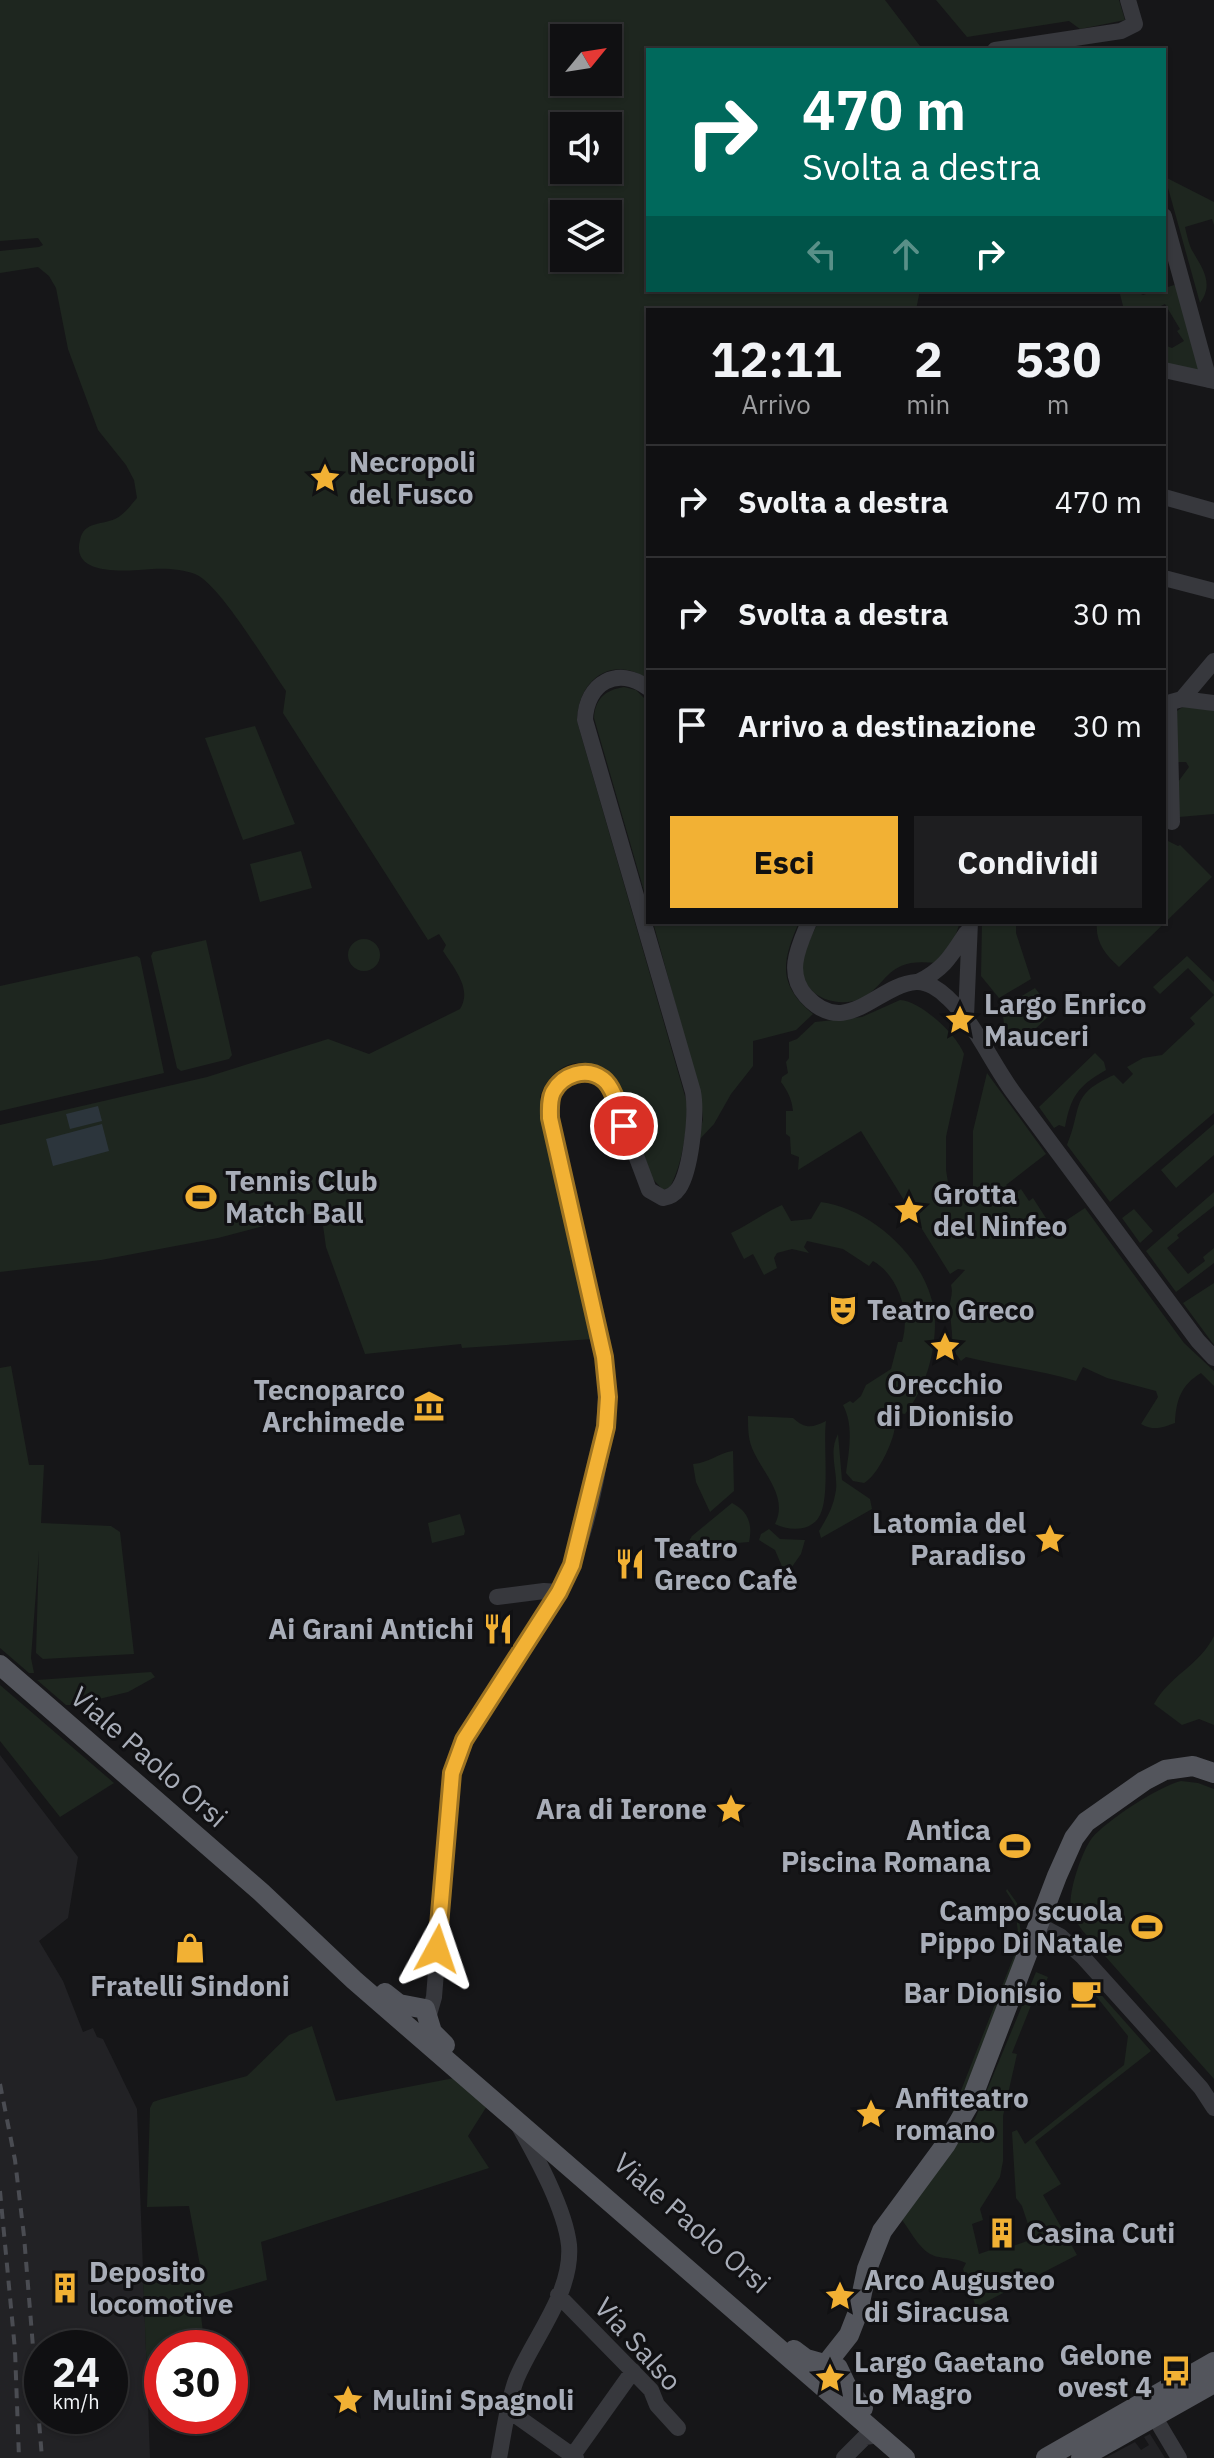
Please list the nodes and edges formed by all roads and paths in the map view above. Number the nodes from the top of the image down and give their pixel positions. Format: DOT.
graph roads {
  1 [pos="1128,0"];
  2 [pos="1008,48"];
  3 [pos="1166,223"];
  4 [pos="1166,370"];
  5 [pos="1212,381"];
  6 [pos="1166,498"];
  7 [pos="1214,511"];
  8 [pos="1166,579"];
  9 [pos="1214,591"];
  10 [pos="1214,661"];
  11 [pos="646,687"];
  12 [pos="1172,702"];
  13 [pos="1214,703"];
  14 [pos="1172,822"];
  15 [pos="808,924"];
  16 [pos="969,927"];
  17 [pos="918,982"];
  18 [pos="966,1017"];
  19 [pos="1214,1358"];
  20 [pos="559,1592"];
  21 [pos="497,1597"];
  22 [pos="0,1665"];
  23 [pos="1214,1773"];
  24 [pos="1039,1925"];
  25 [pos="417,2018"];
  26 [pos="1214,2108"];
  27 [pos="514,2118"];
  28 [pos="558,2295"];
  29 [pos="1214,2362"];
  30 [pos="821,2365"];
  31 [pos="633,2371"];
  32 [pos="1214,2383"];
  33 [pos="508,2410"];
  34 [pos="1154,2416"];
  35 [pos="678,2428"];
  36 [pos="879,2435"];
  37 [pos="573,2457"];
  38 [pos="499,2458"];
  39 [pos="844,2458"];
  40 [pos="905,2458"];
  41 [pos="921,2458"];
  42 [pos="1046,2458"];
  43 [pos="1081,2458"];
  44 [pos="1179,2458"];
  1 -- 2 [label="street"];
  3 -- 5 [label="street"];
  4 -- 5 [label="street"];
  6 -- 7 [label="street"];
  8 -- 9 [label="street"];
  10 -- 12 [label="street"];
  11 -- 20 [label="street"];
  12 -- 13 [label="street"];
  12 -- 14 [label="street"];
  15 -- 17 [label="street"];
  16 -- 17 [label="street"];
  16 -- 18 [label="street"];
  17 -- 18 [label="street"];
  18 -- 19 [label="street"];
  20 -- 21 [label="street"];
  20 -- 25 [label="street"];
  22 -- 25 [label="main road, Viale Paolo Orsi"];
  23 -- 24 [label="main road"];
  24 -- 26 [label="street"];
  24 -- 30 [label="main road"];
  25 -- 27 [label="main road, Viale Paolo Orsi"];
  25 -- 30 [label="main road, Viale Paolo Orsi"];
  27 -- 28 [label="street"];
  27 -- 30 [label="main road, Viale Paolo Orsi"];
  28 -- 31 [label="street, Via Salso"];
  28 -- 33 [label="street"];
  29 -- 42 [label="main road"];
  30 -- 36 [label="main road, Viale Paolo Orsi"];
  30 -- 41 [label="main road, Viale Paolo Orsi"];
  31 -- 35 [label="street, Via Salso"];
  31 -- 37 [label="street"];
  32 -- 34 [label="main road"];
  33 -- 37 [label="street"];
  33 -- 38 [label="street"];
  34 -- 43 [label="main road"];
  34 -- 44 [label="street"];
  36 -- 39 [label="street"];
  36 -- 40 [label="main road, Viale Paolo Orsi"];
}
